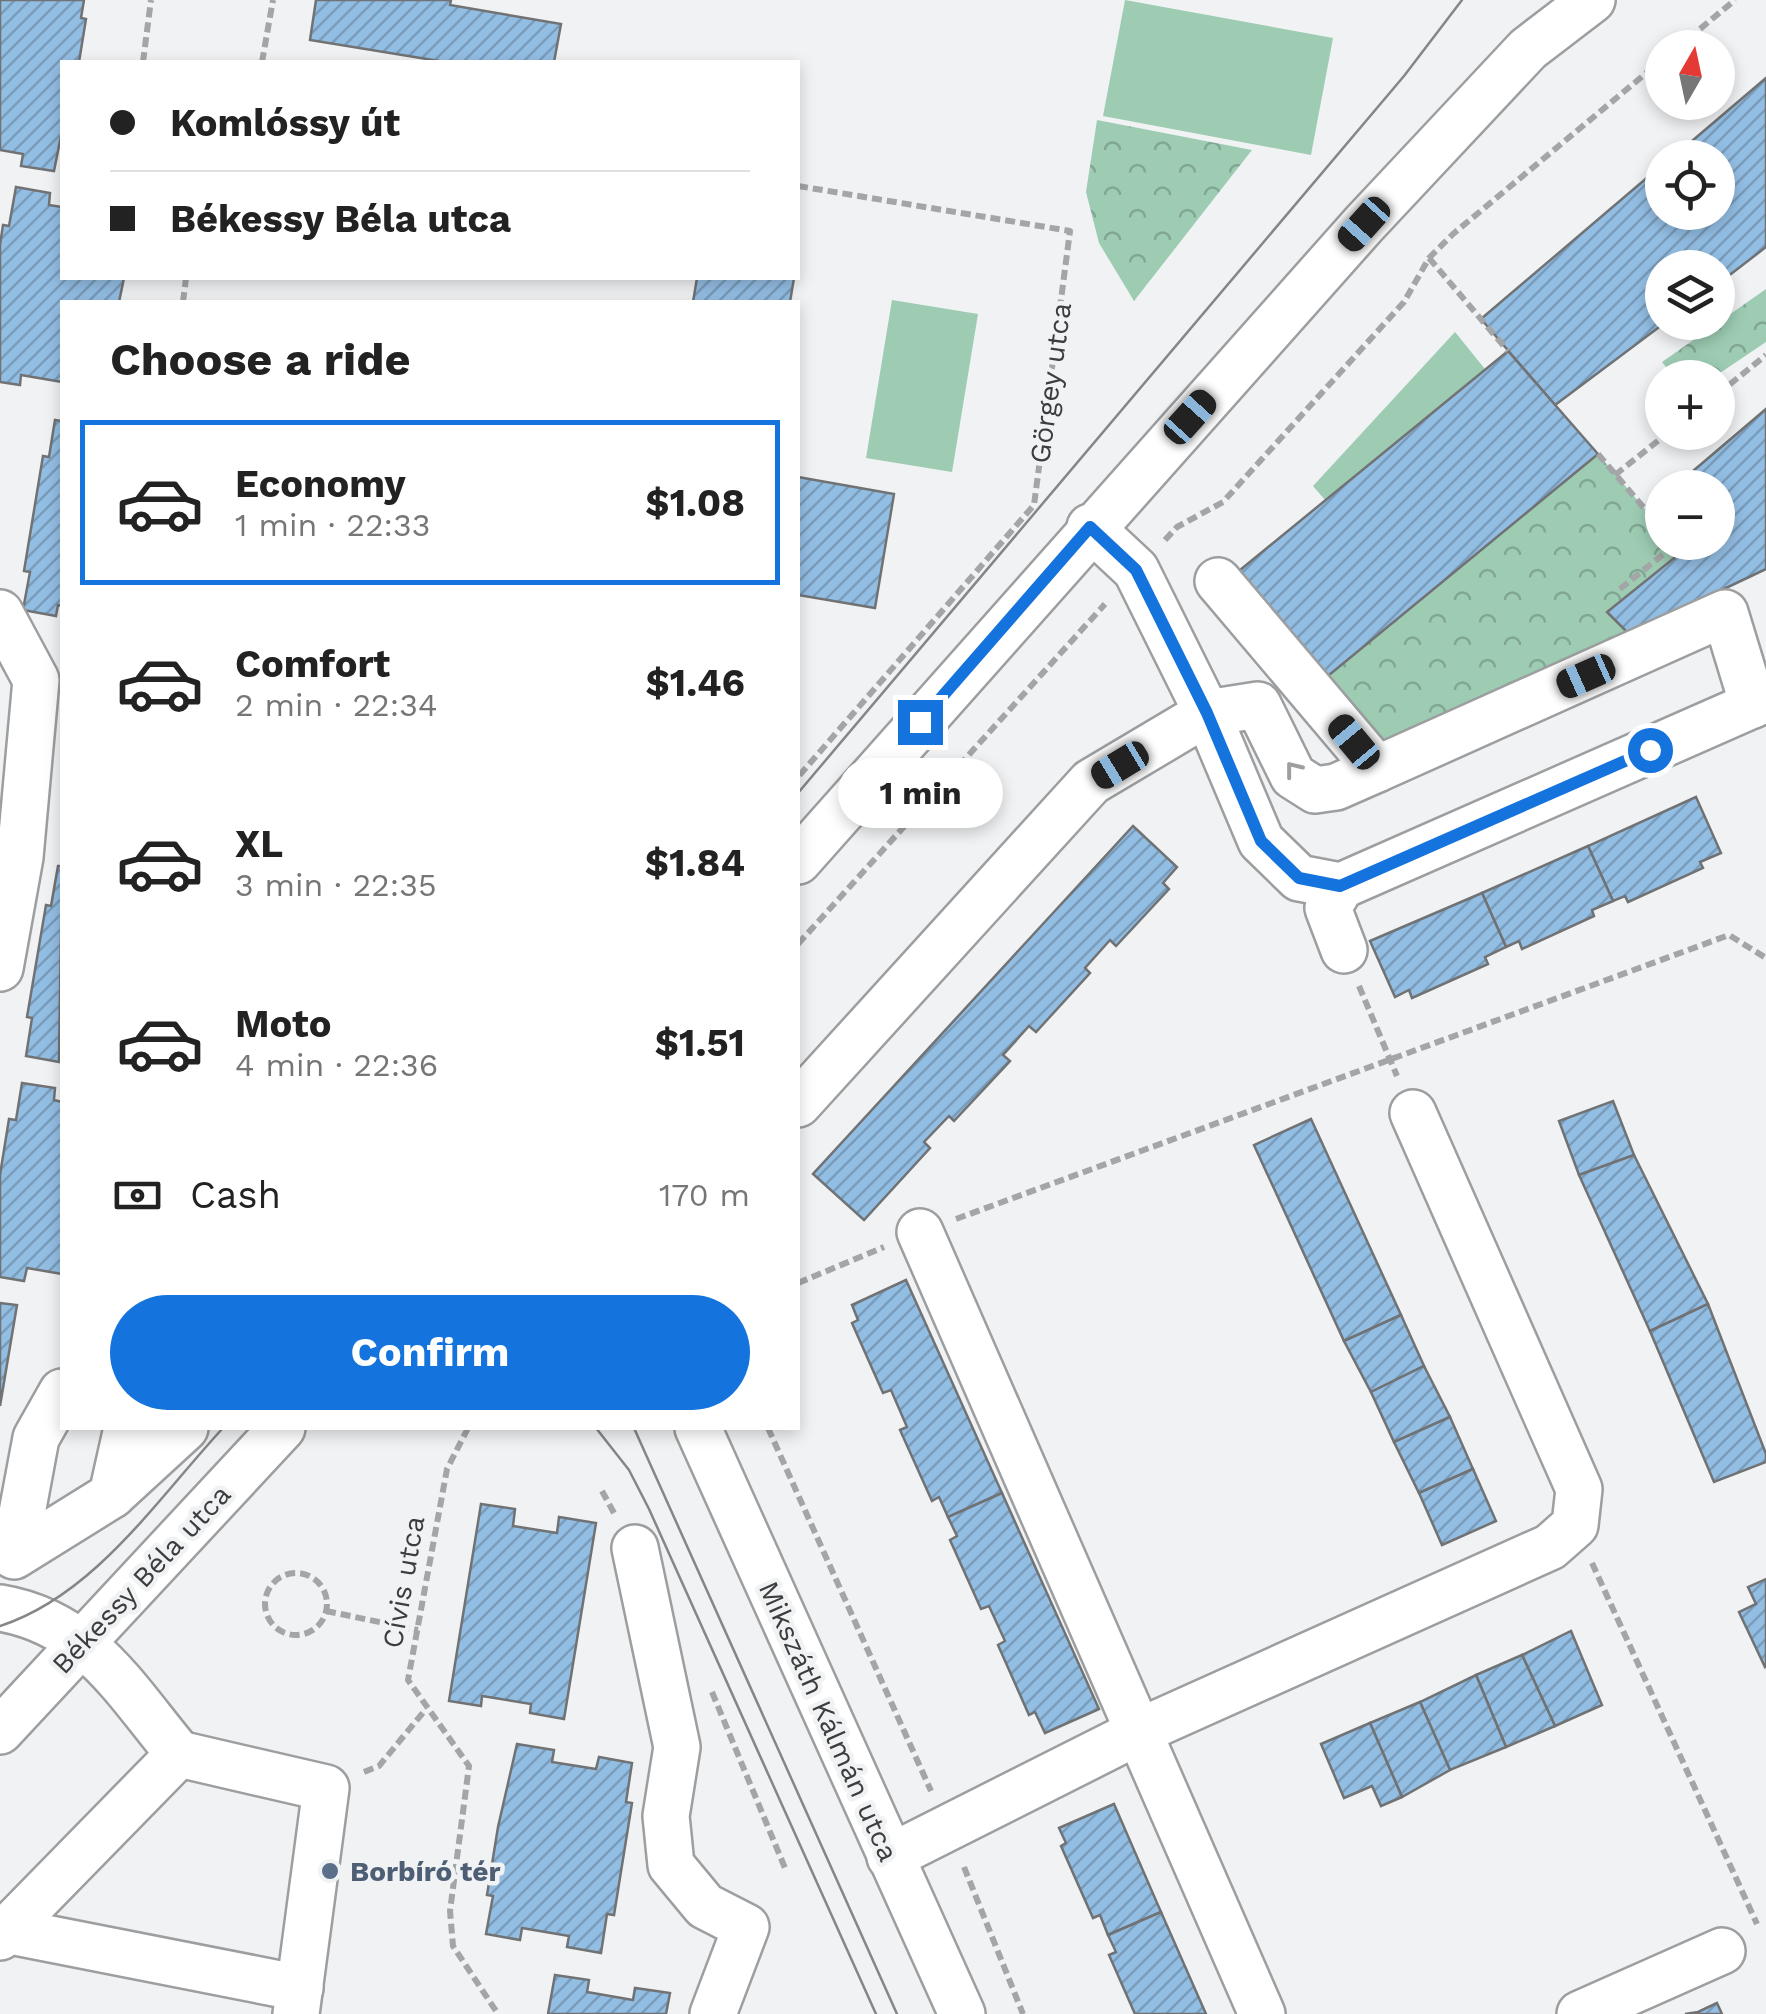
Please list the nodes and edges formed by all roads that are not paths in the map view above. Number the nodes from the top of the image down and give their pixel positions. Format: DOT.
graph roads {
  1 [pos="1592,0"];
  2 [pos="1090,527"];
  3 [pos="1218,581"];
  4 [pos="0,613"];
  5 [pos="1760,702"];
  6 [pos="1207,713"];
  7 [pos="1377,769"];
  8 [pos="800,860"];
  9 [pos="1340,886"];
  10 [pos="1344,950"];
  11 [pos="0,968"];
  12 [pos="800,1102"];
  13 [pos="1413,1113"];
  14 [pos="920,1232"];
  15 [pos="60,1396"];
  16 [pos="127,1430"];
  17 [pos="183,1430"];
  18 [pos="280,1430"];
  19 [pos="699,1430"];
  20 [pos="112,1494"];
  21 [pos="635,1548"];
  22 [pos="0,1608"];
  23 [pos="84,1641"];
  24 [pos="0,1731"];
  25 [pos="1138,1732"];
  26 [pos="179,1754"];
  27 [pos="890,1856"];
  28 [pos="5,1934"];
  29 [pos="1740,1939"];
  30 [pos="298,2001"];
  31 [pos="713,2014"];
  32 [pos="962,2014"];
  33 [pos="1262,2014"];
  34 [pos="1580,2014"];
  1 -- 2 [label="street"];
  2 -- 6 [label="street"];
  2 -- 8 [label="street"];
  3 -- 7 [label="street"];
  4 -- 11 [label="street"];
  5 -- 7 [label="street"];
  5 -- 9 [label="street"];
  7 -- 6 [label="street, one-way"];
  6 -- 9 [label="street"];
  6 -- 12 [label="street"];
  9 -- 10 [label="street"];
  13 -- 25 [label="street"];
  14 -- 25 [label="street"];
  15 -- 20 [label="street"];
  16 -- 20 [label="street"];
  17 -- 20 [label="street"];
  18 -- 23 [label="street, Békessy Béla utca"];
  19 -- 27 [label="street, Mikszáth Kálmán utca"];
  21 -- 31 [label="street"];
  22 -- 23 [label="street"];
  23 -- 24 [label="street, Békessy Béla utca"];
  23 -- 26 [label="street"];
  25 -- 27 [label="street"];
  25 -- 33 [label="street"];
  26 -- 28 [label="street"];
  26 -- 30 [label="street"];
  27 -- 32 [label="street, Mikszáth Kálmán utca"];
  28 -- 30 [label="street"];
  29 -- 34 [label="street"];
}
